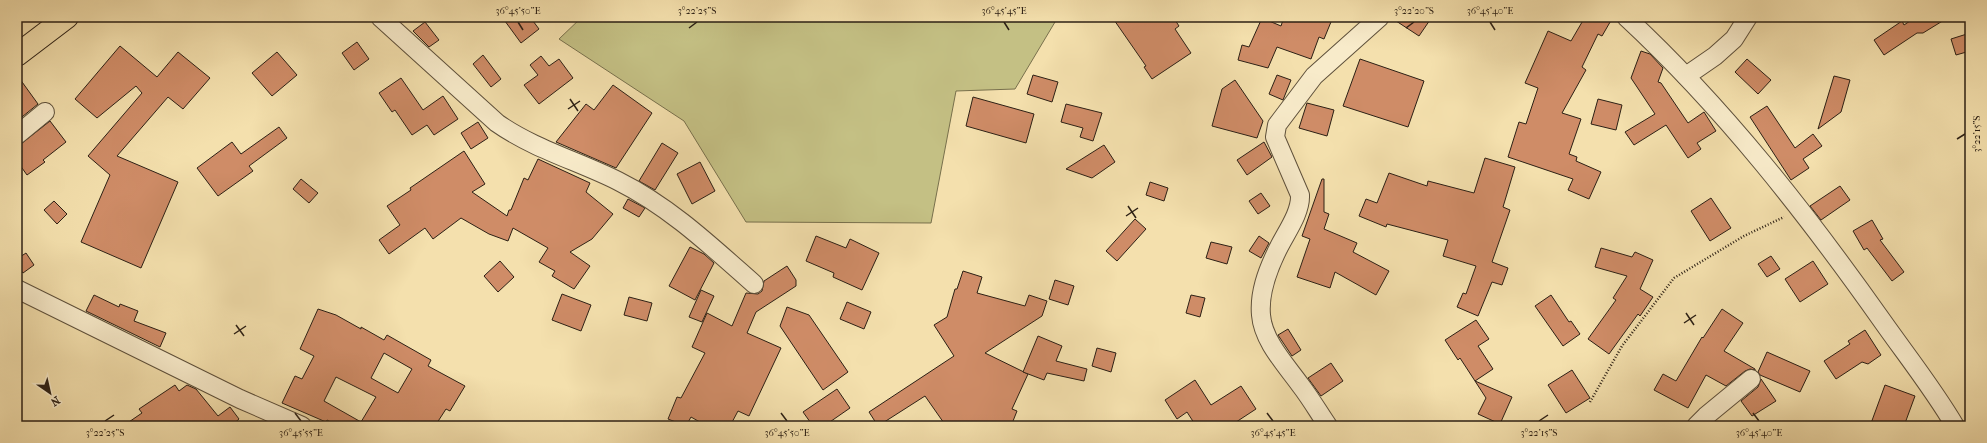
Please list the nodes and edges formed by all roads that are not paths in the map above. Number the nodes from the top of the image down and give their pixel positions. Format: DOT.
graph roads {
  1 [pos="67,17"];
  2 [pos="380,17"];
  3 [pos="1380,17"];
  4 [pos="1626,17"];
  5 [pos="1748,17"];
  6 [pos="17,55"];
  7 [pos="1686,76"];
  8 [pos="44,112"];
  9 [pos="17,135"];
  10 [pos="754,284"];
  11 [pos="17,289"];
  12 [pos="1751,379"];
  13 [pos="302,426"];
  14 [pos="1328,426"];
  15 [pos="1696,426"];
  16 [pos="1955,426"];
  1 -- 6 [label="highway"];
  2 -- 10 [label="street"];
  3 -- 14 [label="street"];
  4 -- 7 [label="street"];
  5 -- 7 [label="street"];
  7 -- 16 [label="street"];
  8 -- 9 [label="street"];
  11 -- 13 [label="street"];
  12 -- 15 [label="street"];
}
